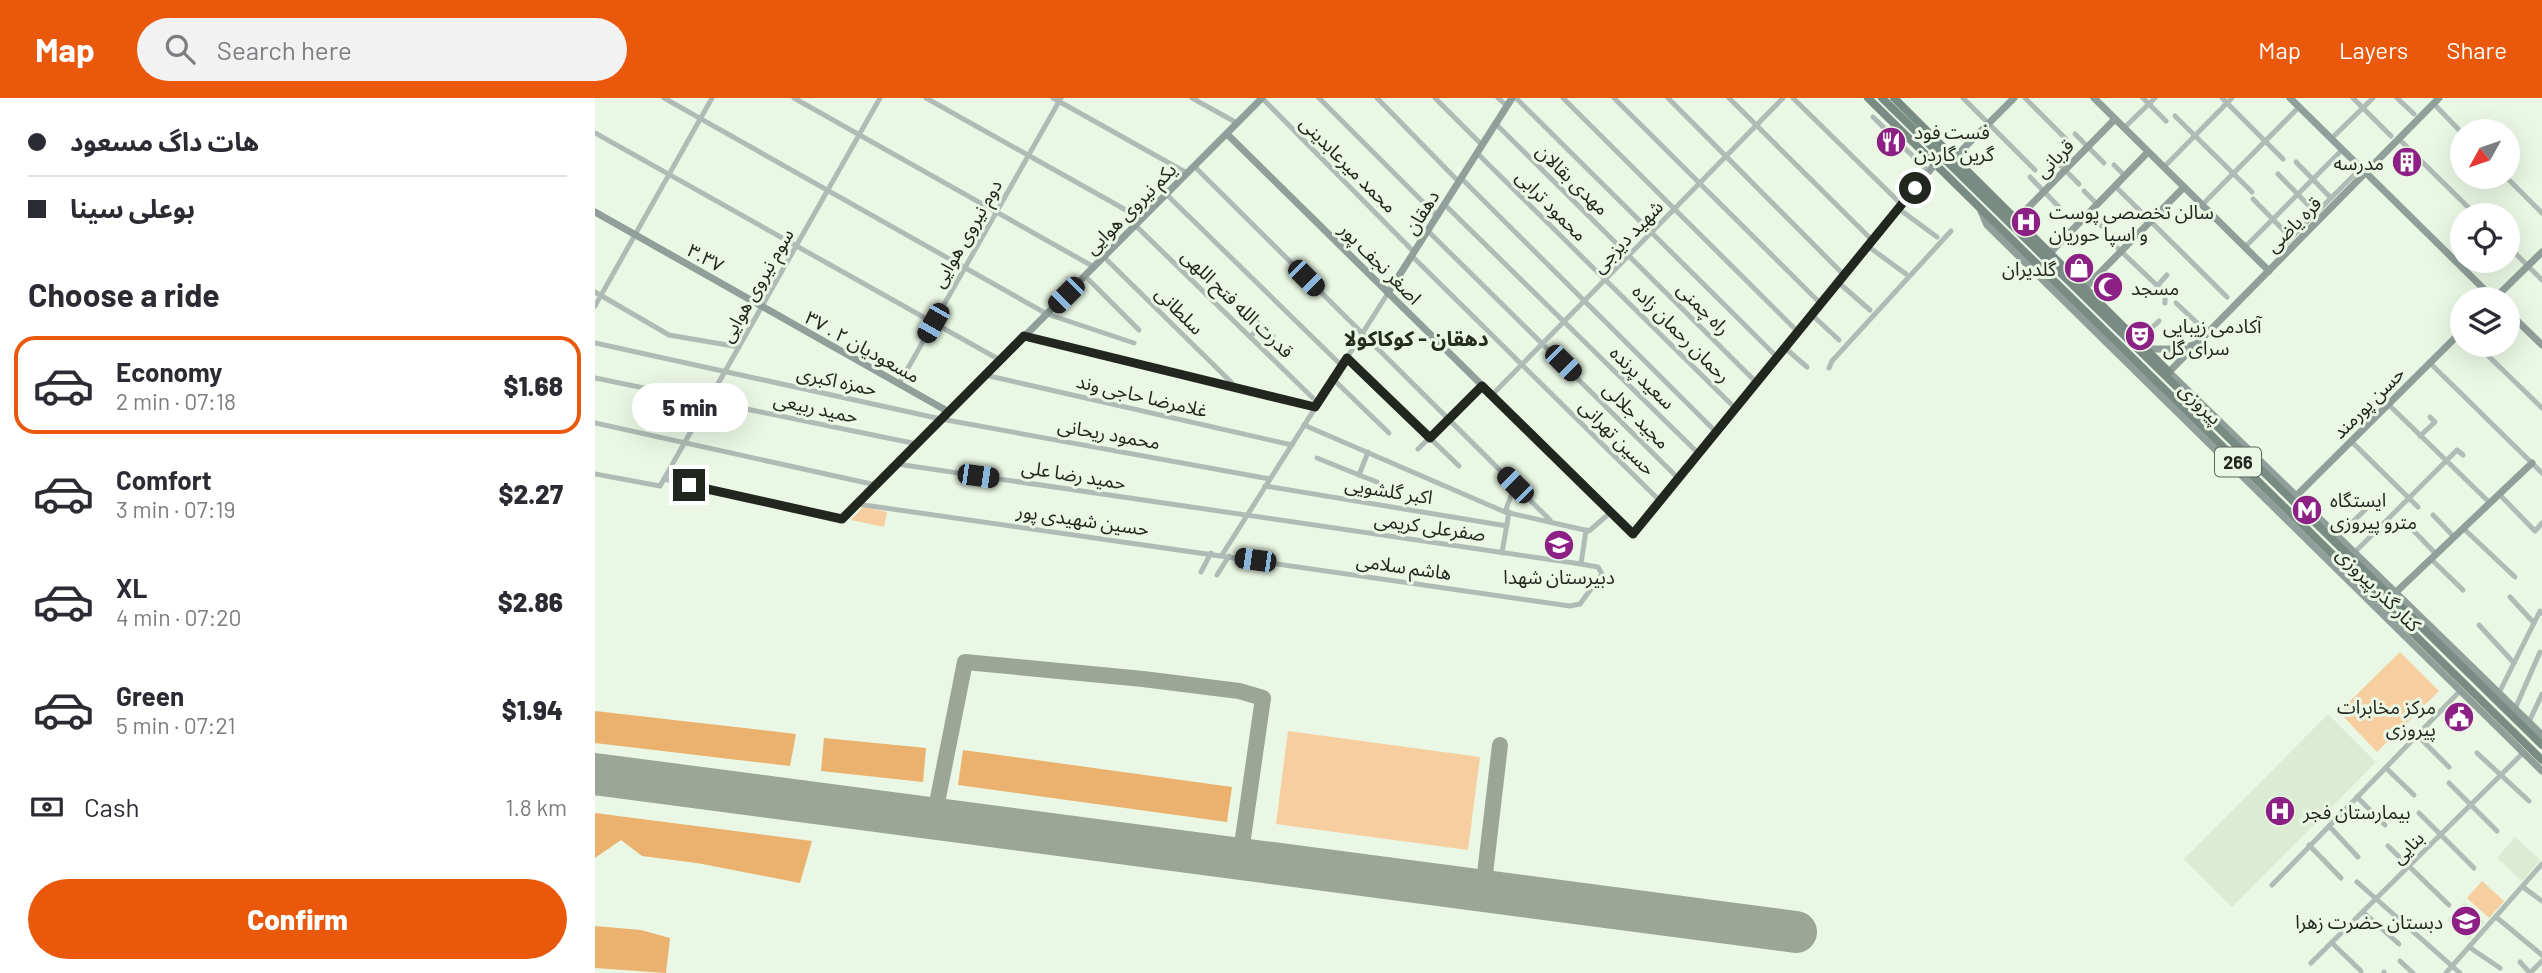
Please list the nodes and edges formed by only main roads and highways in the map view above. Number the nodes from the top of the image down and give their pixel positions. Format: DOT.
graph roads {
  1 [pos="1262,98"];
  2 [pos="1514,98"];
  3 [pos="1868,98"];
  4 [pos="1882,98"];
  5 [pos="1894,98"];
  6 [pos="2014,98"];
  7 [pos="2094,98"];
  8 [pos="2290,98"];
  9 [pos="2437,101"];
  10 [pos="2115,119"];
  11 [pos="1905,121"];
  12 [pos="1899,128"];
  13 [pos="1227,134"];
  14 [pos="2148,152"];
  15 [pos="1942,156"];
  16 [pos="1954,158"];
  17 [pos="1935,164"];
  18 [pos="2363,170"];
  19 [pos="2184,187"];
  20 [pos="1979,208"];
  21 [pos="595,212"];
  22 [pos="2016,220"];
  23 [pos="2542,252"];
  24 [pos="2049,254"];
  25 [pos="2269,271"];
  26 [pos="2482,287"];
  27 [pos="2506,287"];
  28 [pos="2085,288"];
  29 [pos="1388,293"];
  30 [pos="762,307"];
  31 [pos="2520,324"];
  32 [pos="2450,343"];
  33 [pos="2197,344"];
  34 [pos="2542,345"];
  35 [pos="2146,349"];
  36 [pos="2164,377"];
  37 [pos="949,412"];
  38 [pos="2212,443"];
  39 [pos="2229,452"];
  40 [pos="2532,463"];
  41 [pos="2293,498"];
  42 [pos="2352,555"];
  43 [pos="2393,595"];
  44 [pos="2471,675"];
  45 [pos="2462,686"];
  46 [pos="2542,735"];
  47 [pos="2542,745"];
  48 [pos="2526,750"];
  49 [pos="2542,760"];
  50 [pos="2542,771"];
  1 -- 13 [label="main road, یکم نیروی هوایی"];
  2 -- 29 [label="main road, دهقان"];
  3 -- 12 [label="main road, پیروزی / 266"];
  4 -- 11 [label="main road, پیروزی / 266"];
  5 -- 16 [label="main road"];
  6 -- 16 [label="main road"];
  7 -- 10 [label="main road"];
  8 -- 18 [label="main road"];
  9 -- 18 [label="main road, قره یاضی"];
  10 -- 14 [label="main road"];
  10 -- 22 [label="main road, قربانی"];
  11 -- 12 [label="main road"];
  11 -- 15 [label="main road, پیروزی / 266"];
  12 -- 17 [label="main road, پیروزی / 266"];
  13 -- 29 [label="main road, اصغر نجف پور"];
  13 -- 37 [label="main road, یکم نیروی هوایی"];
  14 -- 19 [label="main road"];
  14 -- 24 [label="main road"];
  15 -- 17 [label="main road"];
  15 -- 36 [label="main road, پیروزی / 266"];
  16 -- 22 [label="main road"];
  17 -- 20 [label="main road, پیروزی / 266"];
  17 -- 29 [label="main road, اصغر نجف پور"];
  18 -- 25 [label="main road, قره یاضی"];
  18 -- 26 [label="main road"];
  19 -- 25 [label="main road"];
  19 -- 28 [label="main road"];
  20 -- 36 [label="main road, پیروزی / 266"];
  20 -- 38 [label="main road, کنار گذر پیروزی"];
  21 -- 30 [label="main road, ۳.۳۷"];
  22 -- 24 [label="main road"];
  23 -- 27 [label="main road"];
  24 -- 28 [label="main road"];
  25 -- 33 [label="main road, قره یاضی"];
  28 -- 35 [label="main road"];
  30 -- 37 [label="main road, مسعودیان ۲ . ۳۷"];
  31 -- 34 [label="main road"];
  32 -- 41 [label="main road, حسن پورمند"];
  33 -- 35 [label="main road"];
  33 -- 36 [label="main road, قره یاضی"];
  35 -- 36 [label="main road"];
  36 -- 39 [label="main road, پیروزی / 266"];
  36 -- 41 [label="main road, پیروزی / 266"];
  38 -- 39 [label="main road"];
  38 -- 45 [label="main road, کنار گذر پیروزی"];
  39 -- 45 [label="main road, پیروزی / 266"];
  40 -- 43 [label="main road"];
  41 -- 42 [label="main road, پیروزی / 266"];
  41 -- 42 [label="main road, کنار گذر پیروزی"];
  42 -- 43 [label="main road, پیروزی / 266"];
  43 -- 44 [label="main road, پیروزی / 266"];
  43 -- 46 [label="main road, کنار گذر پیروزی"];
  44 -- 45 [label="main road"];
  44 -- 47 [label="main road, پیروزی / 266"];
  45 -- 48 [label="main road, پیروزی / 266"];
  48 -- 49 [label="main road, پیروزی / 266"];
  48 -- 50 [label="main road, پیروزی"];
}
